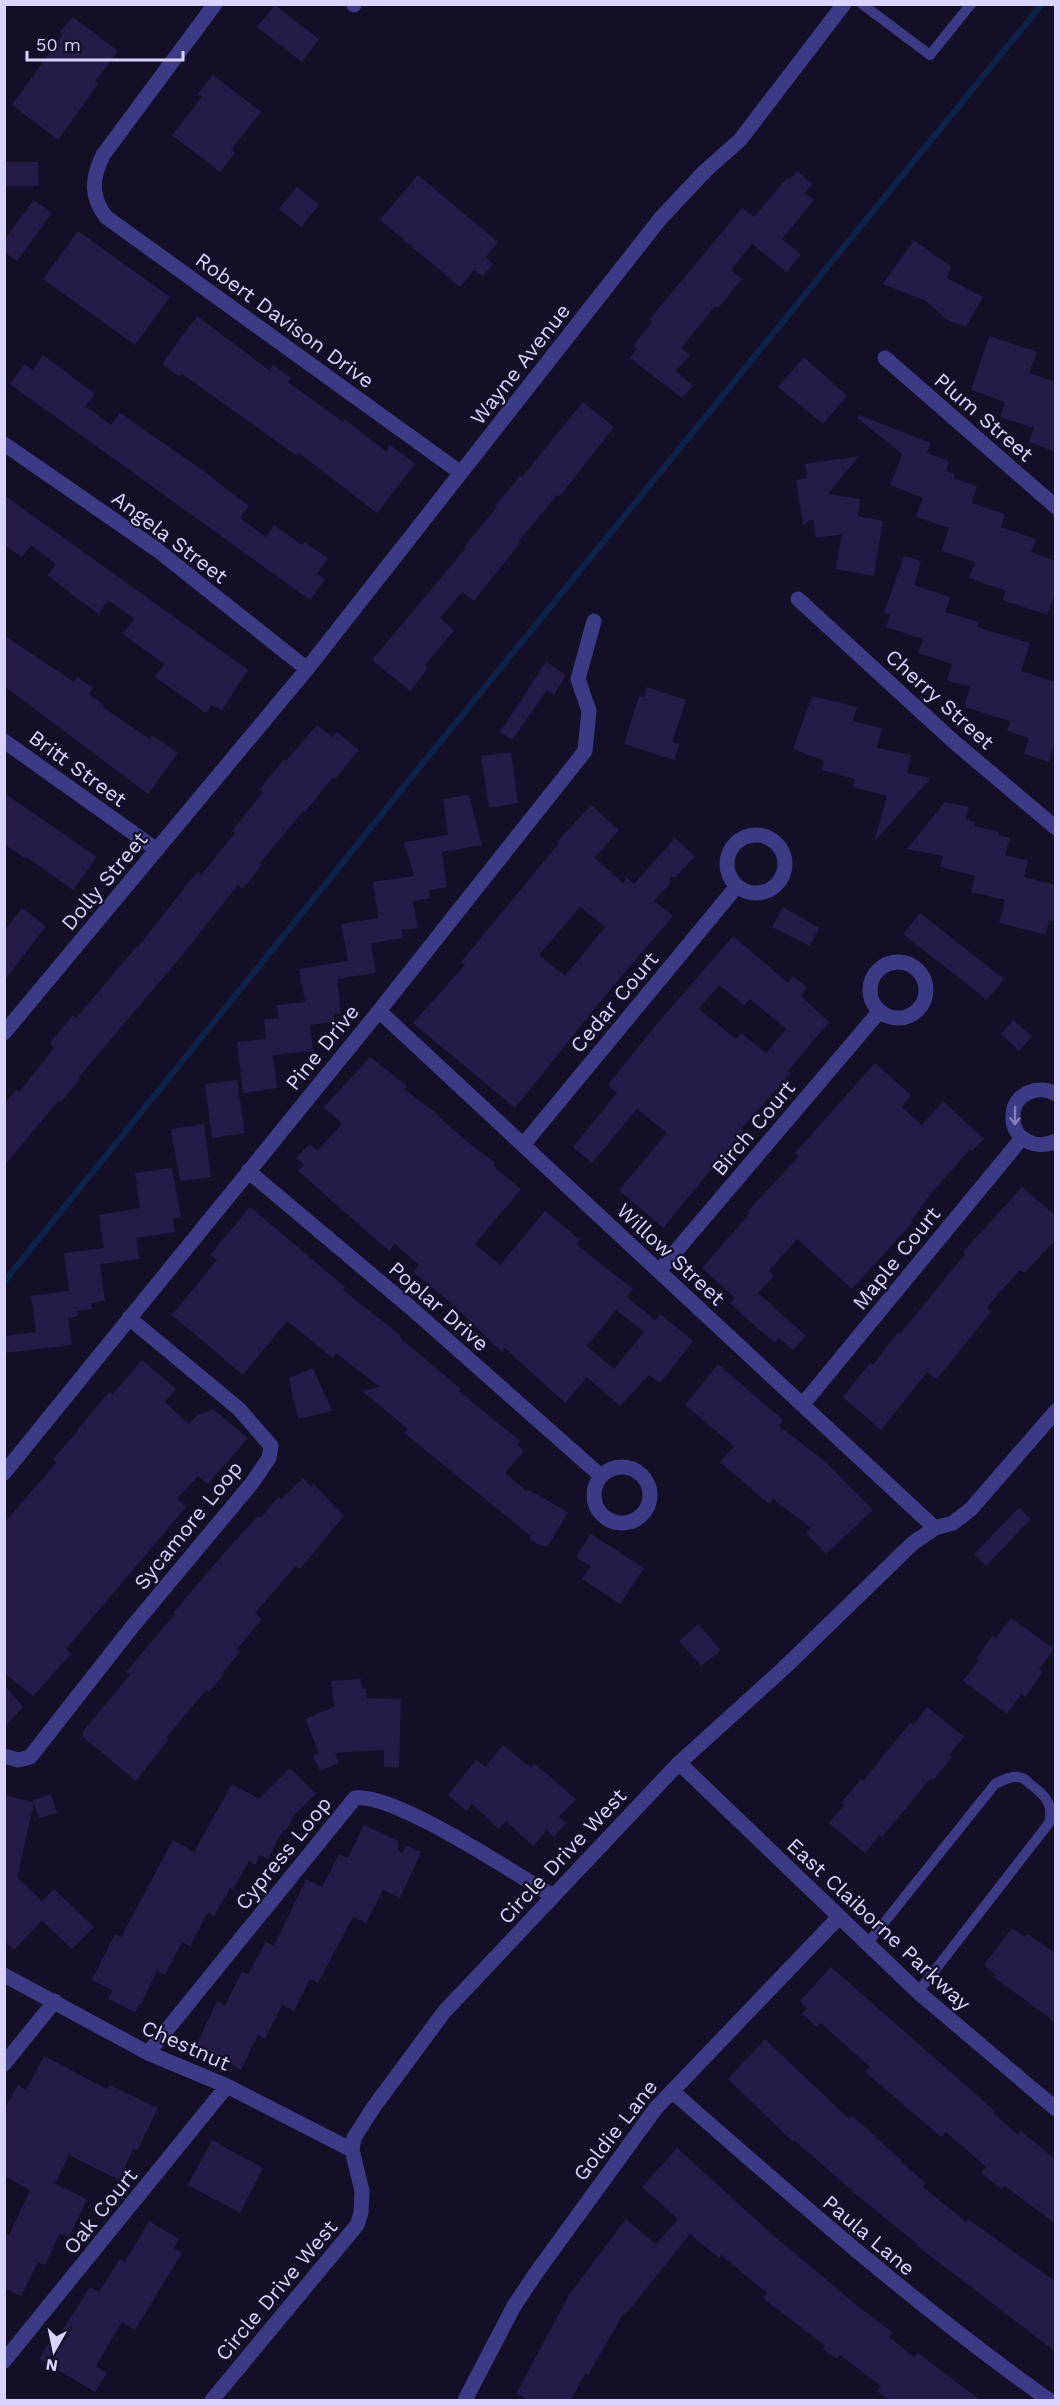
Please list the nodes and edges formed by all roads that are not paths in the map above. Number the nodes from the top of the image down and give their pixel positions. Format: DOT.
graph roads {
  1 [pos="215,4"];
  2 [pos="844,4"];
  3 [pos="862,4"];
  4 [pos="971,4"];
  5 [pos="885,358"];
  6 [pos="4,444"];
  7 [pos="461,473"];
  8 [pos="1056,507"];
  9 [pos="798,599"];
  10 [pos="594,621"];
  11 [pos="307,669"];
  12 [pos="4,741"];
  13 [pos="235,756"];
  14 [pos="1056,828"];
  15 [pos="157,850"];
  16 [pos="737,886"];
  17 [pos="379,1011"];
  18 [pos="879,1012"];
  19 [pos="4,1033"];
  20 [pos="1056,1094"];
  21 [pos="1022,1138"];
  22 [pos="1056,1140"];
  23 [pos="523,1145"];
  24 [pos="248,1171"];
  25 [pos="659,1271"];
  26 [pos="129,1318"];
  27 [pos="803,1404"];
  28 [pos="1056,1411"];
  29 [pos="4,1473"];
  30 [pos="601,1476"];
  31 [pos="936,1528"];
  32 [pos="4,1756"];
  33 [pos="679,1763"];
  34 [pos="553,1896"];
  35 [pos="839,1917"];
  36 [pos="867,1944"];
  37 [pos="4,1975"];
  38 [pos="918,1992"];
  39 [pos="55,2001"];
  40 [pos="148,2053"];
  41 [pos="4,2064"];
  42 [pos="227,2086"];
  43 [pos="672,2091"];
  44 [pos="1056,2109"];
  45 [pos="352,2150"];
  46 [pos="4,2361"];
  47 [pos="212,2400"];
  48 [pos="465,2400"];
  49 [pos="1049,2400"];
  1 -- 7 [label="street, Robert Davison Drive"];
  2 -- 7 [label="street, Wayne Avenue"];
  3 -- 4 [label="lane"];
  5 -- 8 [label="street, Plum Street"];
  6 -- 11 [label="street, Angela Street"];
  7 -- 11 [label="street, Wayne Avenue"];
  9 -- 14 [label="street, Cherry Street"];
  10 -- 17 [label="street, Pine Drive"];
  11 -- 13 [label="street, Wayne Avenue"];
  12 -- 15 [label="street, Britt Street"];
  13 -- 15 [label="street, Dolly Street"];
  15 -- 19 [label="street, Dolly Street"];
  16 -- 23 [label="street, Cedar Court"];
  17 -- 23 [label="street, Willow Street"];
  17 -- 24 [label="street, Pine Drive"];
  18 -- 25 [label="street, Birch Court"];
  20 -- 21 [label="street, one-way"];
  21 -- 22 [label="street"];
  21 -- 27 [label="street, Maple Court"];
  23 -- 25 [label="street, Willow Street"];
  24 -- 26 [label="street, Pine Drive"];
  24 -- 30 [label="street, Poplar Drive"];
  25 -- 27 [label="street, Willow Street"];
  26 -- 29 [label="street, Pine Drive"];
  26 -- 32 [label="street, Sycamore Loop"];
  27 -- 31 [label="street, Willow Street"];
  28 -- 31 [label="street, Circle Drive West"];
  31 -- 33 [label="street, Circle Drive West"];
  33 -- 34 [label="street, Circle Drive West"];
  33 -- 35 [label="street, East Claiborne Parkway"];
  34 -- 40 [label="street, Cypress Loop"];
  34 -- 45 [label="street, Circle Drive West"];
  35 -- 36 [label="street, East Claiborne Parkway"];
  35 -- 43 [label="street, Goldie Lane"];
  36 -- 38 [label="street, East Claiborne Parkway"];
  36 -- 38 [label="lane"];
  37 -- 39 [label="street, Chestnut"];
  38 -- 44 [label="street, East Claiborne Parkway"];
  39 -- 40 [label="street, Chestnut"];
  39 -- 41 [label="street"];
  40 -- 42 [label="street, Chestnut"];
  42 -- 45 [label="street, Chestnut"];
  42 -- 46 [label="street, Oak Court"];
  43 -- 48 [label="street, Goldie Lane"];
  43 -- 49 [label="street, Paula Lane"];
  45 -- 47 [label="street, Circle Drive West"];
}
